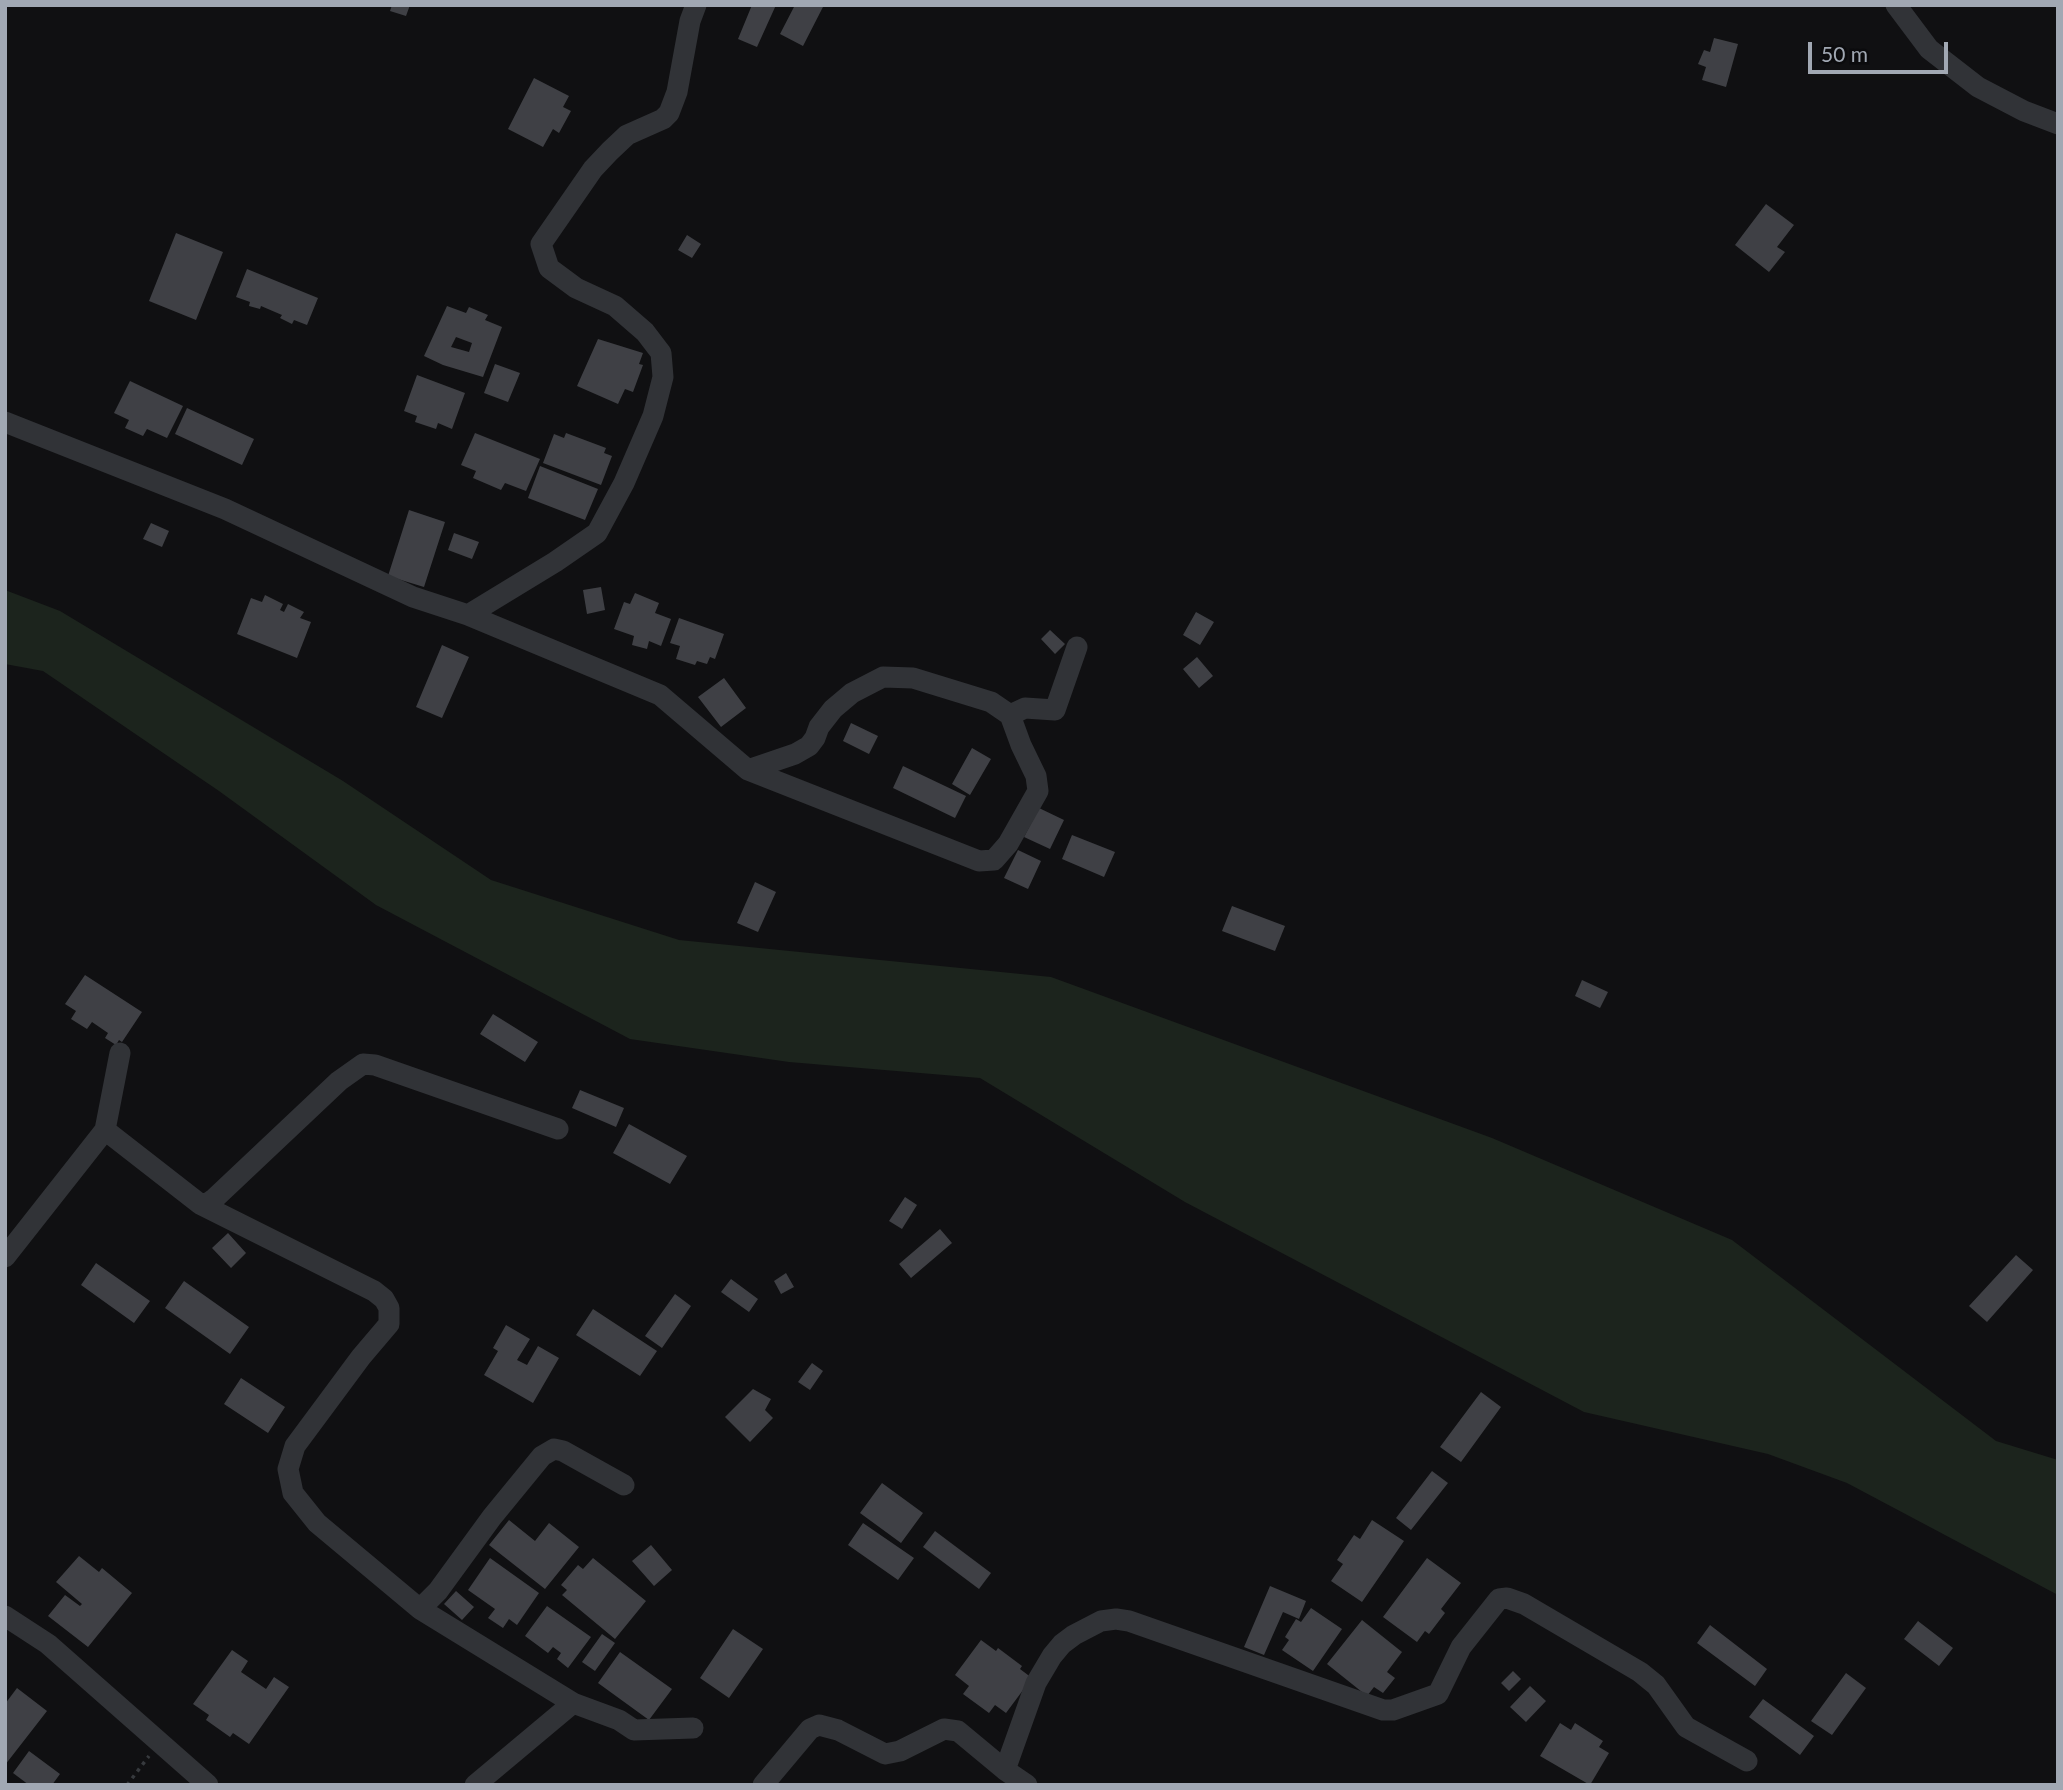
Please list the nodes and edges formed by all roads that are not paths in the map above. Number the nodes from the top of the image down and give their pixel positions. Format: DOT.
graph roads {
  1 [pos="696,5"];
  2 [pos="1896,5"];
  3 [pos="2058,124"];
  4 [pos="5,422"];
  5 [pos="468,615"];
  6 [pos="1077,647"];
  7 [pos="1010,715"];
  8 [pos="748,770"];
  9 [pos="120,1053"];
  10 [pos="558,1129"];
  11 [pos="105,1130"];
  12 [pos="200,1203"];
  13 [pos="5,1257"];
  14 [pos="624,1485"];
  15 [pos="420,1609"];
  16 [pos="5,1616"];
  17 [pos="573,1703"];
  18 [pos="692,1728"];
  19 [pos="1747,1760"];
  20 [pos="1005,1770"];
  21 [pos="208,1785"];
  22 [pos="475,1785"];
  23 [pos="764,1785"];
  24 [pos="1027,1785"];
  1 -- 5 [label="street"];
  2 -- 3 [label="street"];
  4 -- 5 [label="street"];
  5 -- 8 [label="street"];
  6 -- 7 [label="street"];
  7 -- 8 [label="street"];
  7 -- 8 [label="street"];
  9 -- 11 [label="street"];
  10 -- 12 [label="street"];
  11 -- 12 [label="street"];
  11 -- 13 [label="street"];
  12 -- 15 [label="street"];
  14 -- 15 [label="street"];
  15 -- 17 [label="street"];
  16 -- 21 [label="street"];
  17 -- 18 [label="street"];
  17 -- 22 [label="street"];
  19 -- 20 [label="street"];
  20 -- 23 [label="street"];
  20 -- 24 [label="street"];
}
